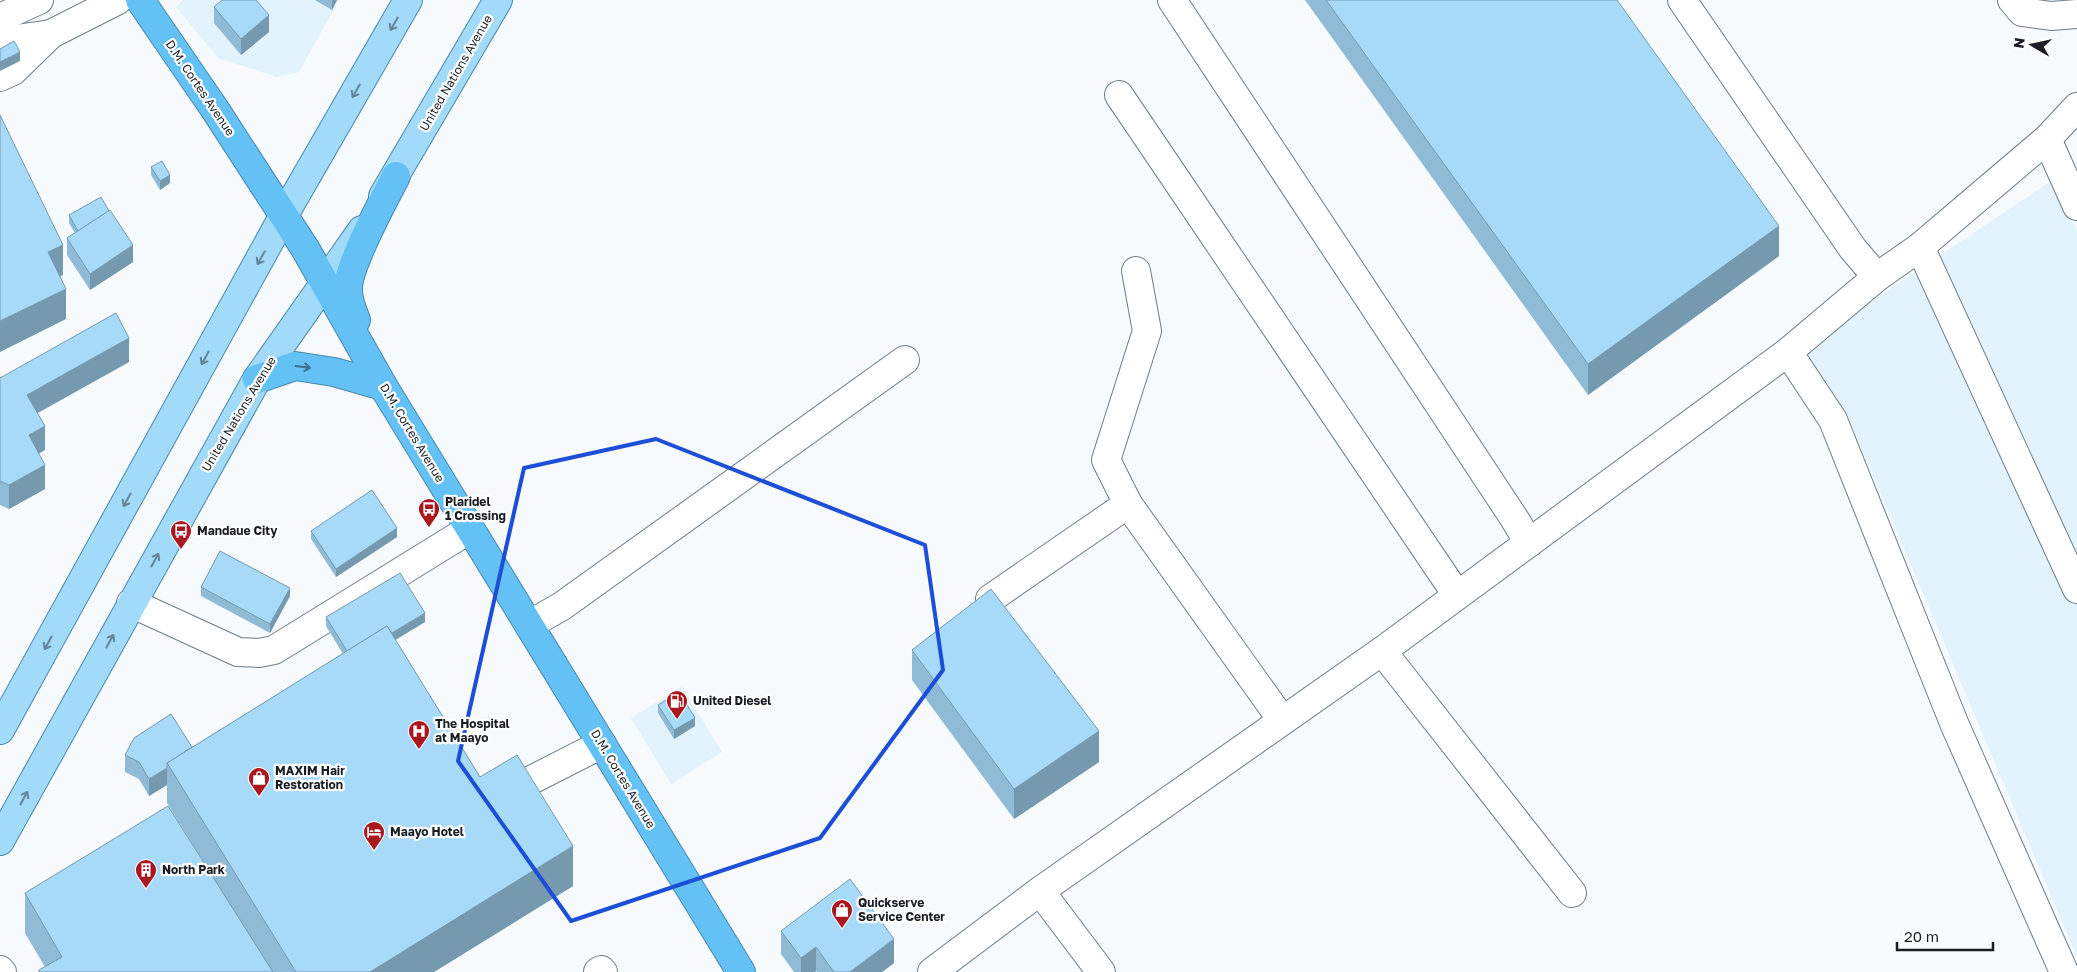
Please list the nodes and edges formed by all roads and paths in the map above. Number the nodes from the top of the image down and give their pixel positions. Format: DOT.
graph roads {
  1 [pos="39,0"];
  2 [pos="118,0"];
  3 [pos="140,0"];
  4 [pos="408,0"];
  5 [pos="498,0"];
  6 [pos="1172,0"];
  7 [pos="1682,0"];
  8 [pos="2012,0"];
  9 [pos="2077,14"];
  10 [pos="0,18"];
  11 [pos="51,34"];
  12 [pos="0,44"];
  13 [pos="0,77"];
  14 [pos="1119,95"];
  15 [pos="2077,107"];
  16 [pos="2047,139"];
  17 [pos="396,176"];
  18 [pos="2077,206"];
  19 [pos="284,216"];
  20 [pos="1920,247"];
  21 [pos="1136,270"];
  22 [pos="1877,277"];
  23 [pos="325,282"];
  24 [pos="1788,352"];
  25 [pos="905,360"];
  26 [pos="256,379"];
  27 [pos="383,386"];
  28 [pos="1128,504"];
  29 [pos="470,529"];
  30 [pos="1529,543"];
  31 [pos="2077,589"];
  32 [pos="1457,595"];
  33 [pos="990,599"];
  34 [pos="131,603"];
  35 [pos="529,625"];
  36 [pos="1382,651"];
  37 [pos="1282,720"];
  38 [pos="0,730"];
  39 [pos="602,744"];
  40 [pos="475,809"];
  41 [pos="0,841"];
  42 [pos="1040,891"];
  43 [pos="1572,893"];
  44 [pos="598,972"];
  45 [pos="603,972"];
  46 [pos="741,972"];
  47 [pos="932,972"];
  48 [pos="1101,972"];
  49 [pos="2064,972"];
  1 -- 10 [label="street"];
  2 -- 11 [label="street"];
  3 -- 19 [label="highway, D.M. Cortes Avenue"];
  4 -- 19 [label="main road, one-way"];
  5 -- 17 [label="main road, United Nations Avenue"];
  6 -- 30 [label="street"];
  7 -- 22 [label="street"];
  8 -- 9 [label="street"];
  11 -- 12 [label="street"];
  11 -- 13 [label="street"];
  14 -- 32 [label="street"];
  15 -- 16 [label="street"];
  16 -- 18 [label="street"];
  16 -- 20 [label="street"];
  17 -- 23 [label="main road, United Nations Avenue"];
  17 -- 27 [label="highway"];
  19 -- 23 [label="highway, D.M. Cortes Avenue"];
  19 -- 38 [label="main road, one-way"];
  20 -- 22 [label="street"];
  20 -- 31 [label="street"];
  21 -- 28 [label="street"];
  22 -- 24 [label="street"];
  23 -- 26 [label="main road, United Nations Avenue"];
  23 -- 27 [label="highway, D.M. Cortes Avenue"];
  24 -- 30 [label="street"];
  24 -- 49 [label="street"];
  25 -- 35 [label="street"];
  26 -- 27 [label="highway, one-way"];
  34 -- 26 [label="main road, United Nations Avenue, one-way"];
  27 -- 29 [label="highway, D.M. Cortes Avenue"];
  28 -- 33 [label="street"];
  28 -- 37 [label="street"];
  29 -- 34 [label="street"];
  29 -- 35 [label="highway, D.M. Cortes Avenue"];
  30 -- 32 [label="street"];
  32 -- 36 [label="street"];
  41 -- 34 [label="main road, United Nations Avenue, one-way"];
  35 -- 39 [label="highway, D.M. Cortes Avenue"];
  36 -- 37 [label="street"];
  36 -- 43 [label="street"];
  37 -- 42 [label="street"];
  39 -- 40 [label="street"];
  39 -- 46 [label="highway, D.M. Cortes Avenue"];
  42 -- 47 [label="street"];
  42 -- 48 [label="street"];
  44 -- 45 [label="street"];
}
